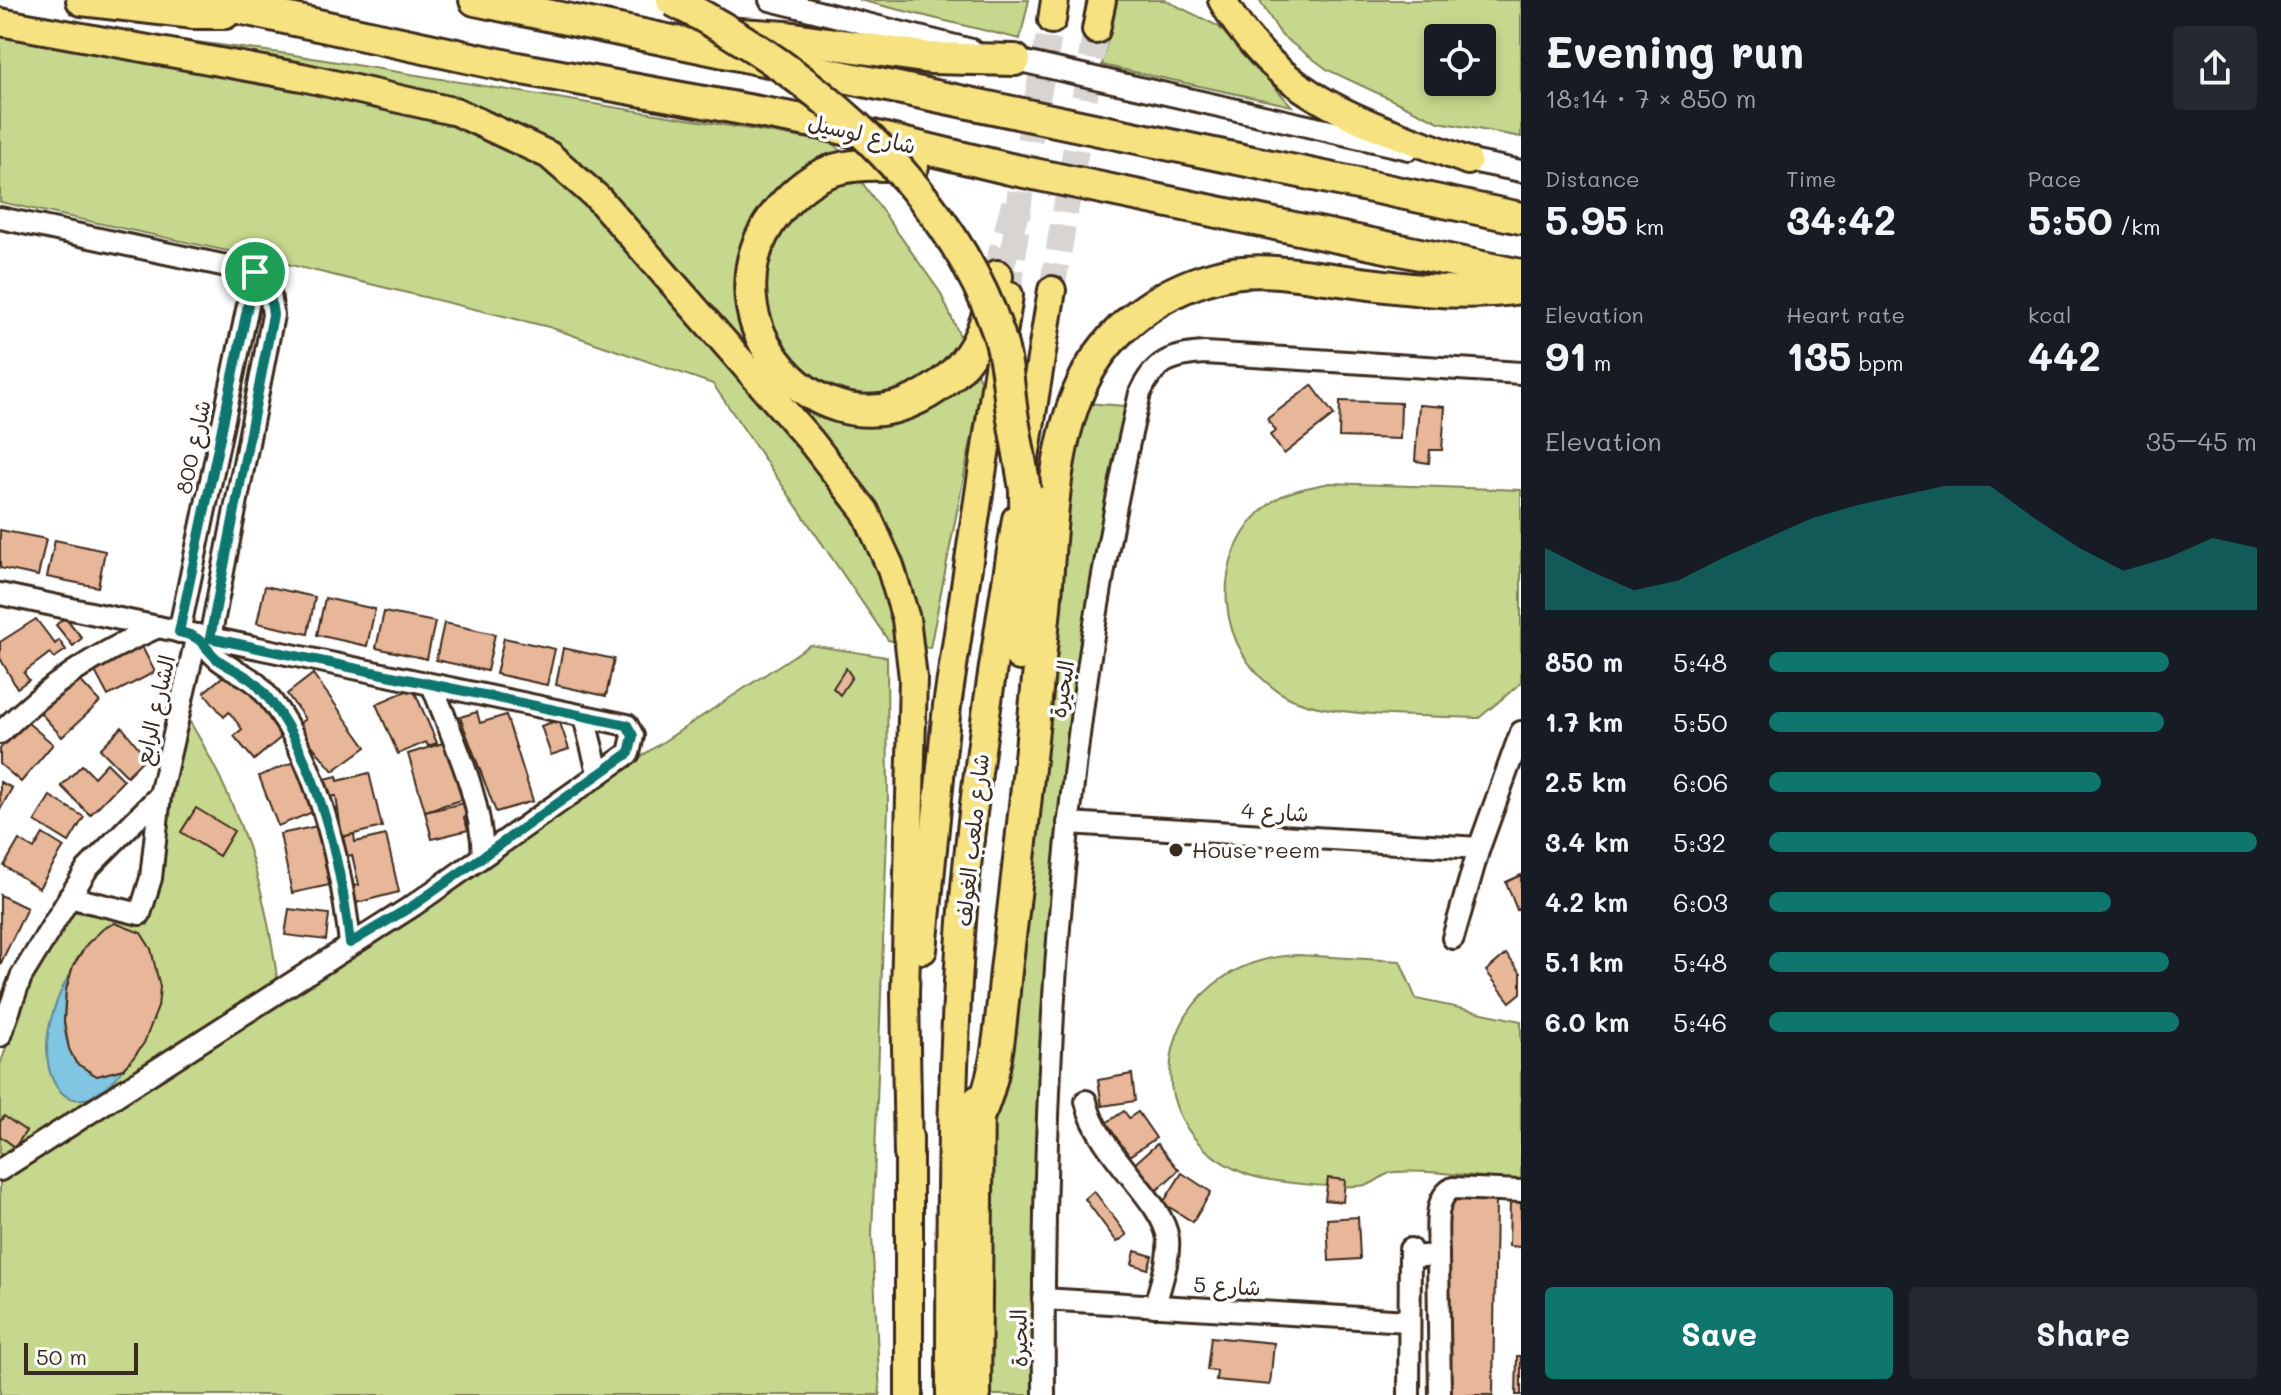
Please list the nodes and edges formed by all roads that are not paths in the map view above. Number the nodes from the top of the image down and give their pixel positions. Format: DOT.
graph roads {
  1 [pos="82,0"];
  2 [pos="202,0"];
  3 [pos="475,0"];
  4 [pos="672,0"];
  5 [pos="770,0"];
  6 [pos="1102,0"];
  7 [pos="1222,0"];
  8 [pos="267,14"];
  9 [pos="0,22"];
  10 [pos="613,27"];
  11 [pos="1096,30"];
  12 [pos="1015,60"];
  13 [pos="1468,161"];
  14 [pos="1010,169"];
  15 [pos="1521,171"];
  16 [pos="0,218"];
  17 [pos="1521,218"];
  18 [pos="255,272"];
  19 [pos="1521,275"];
  20 [pos="1003,286"];
  21 [pos="1521,288"];
  22 [pos="1052,290"];
  23 [pos="1521,373"];
  24 [pos="197,545"];
  25 [pos="225,550"];
  26 [pos="0,594"];
  27 [pos="158,627"];
  28 [pos="195,635"];
  29 [pos="432,685"];
  30 [pos="584,717"];
  31 [pos="1521,732"];
  32 [pos="0,733"];
  33 [pos="598,772"];
  34 [pos="160,795"];
  35 [pos="1068,823"];
  36 [pos="1479,848"];
  37 [pos="483,855"];
  38 [pos="69,897"];
  39 [pos="1453,938"];
  40 [pos="350,943"];
  41 [pos="0,1035"];
  42 [pos="1086,1101"];
  43 [pos="977,1119"];
  44 [pos="908,1154"];
  45 [pos="0,1170"];
  46 [pos="1521,1191"];
  47 [pos="1438,1255"];
  48 [pos="1043,1299"];
  49 [pos="1155,1306"];
  50 [pos="1408,1321"];
  51 [pos="909,1395"];
  52 [pos="950,1395"];
  53 [pos="975,1395"];
  54 [pos="1044,1395"];
  55 [pos="1409,1395"];
  56 [pos="1440,1395"];
  1 -- 8 [label="highway"];
  2 -- 8 [label="highway, شارع لوسيل"];
  3 -- 10 [label="highway"];
  4 -- 43 [label="highway, bridge"];
  5 -- 12 [label="street"];
  6 -- 11 [label="main road"];
  7 -- 13 [label="main road"];
  8 -- 14 [label="highway, شارع لوسيل"];
  9 -- 44 [label="main road"];
  10 -- 12 [label="highway"];
  10 -- 17 [label="highway"];
  12 -- 13 [label="street"];
  13 -- 15 [label="street"];
  14 -- 19 [label="highway, شارع لوسيل"];
  14 -- 20 [label="highway"];
  16 -- 18 [label="street"];
  18 -- 24 [label="street, شارع 800"];
  18 -- 25 [label="street"];
  20 -- 44 [label="main road, شارع ملعب الغولف"];
  21 -- 43 [label="highway"];
  22 -- 52 [label="main road, شارع ملعب الغولف"];
  23 -- 35 [label="street, البحيرة"];
  24 -- 25 [label="street"];
  24 -- 28 [label="street, شارع 800"];
  25 -- 28 [label="street"];
  26 -- 27 [label="street"];
  27 -- 28 [label="street"];
  27 -- 32 [label="street"];
  28 -- 29 [label="street"];
  28 -- 34 [label="street, الشارع الرابع"];
  28 -- 40 [label="street"];
  29 -- 30 [label="street"];
  29 -- 37 [label="street"];
  30 -- 33 [label="street"];
  30 -- 33 [label="street"];
  31 -- 36 [label="street"];
  33 -- 37 [label="street"];
  34 -- 38 [label="street, الشارع الرابع"];
  34 -- 38 [label="street, الشارع الرابع"];
  35 -- 36 [label="street, شارع 4"];
  35 -- 48 [label="street, البحيرة"];
  36 -- 39 [label="street"];
  37 -- 40 [label="street"];
  38 -- 41 [label="street, الشارع الرابع"];
  40 -- 45 [label="street"];
  42 -- 49 [label="street"];
  43 -- 53 [label="highway"];
  44 -- 51 [label="main road, شارع ملعب الغولف"];
  46 -- 47 [label="street"];
  47 -- 50 [label="street"];
  47 -- 56 [label="street"];
  48 -- 49 [label="street, شارع 5"];
  48 -- 54 [label="street, البحيرة"];
  49 -- 50 [label="street, شارع 5"];
  50 -- 55 [label="street"];
}
